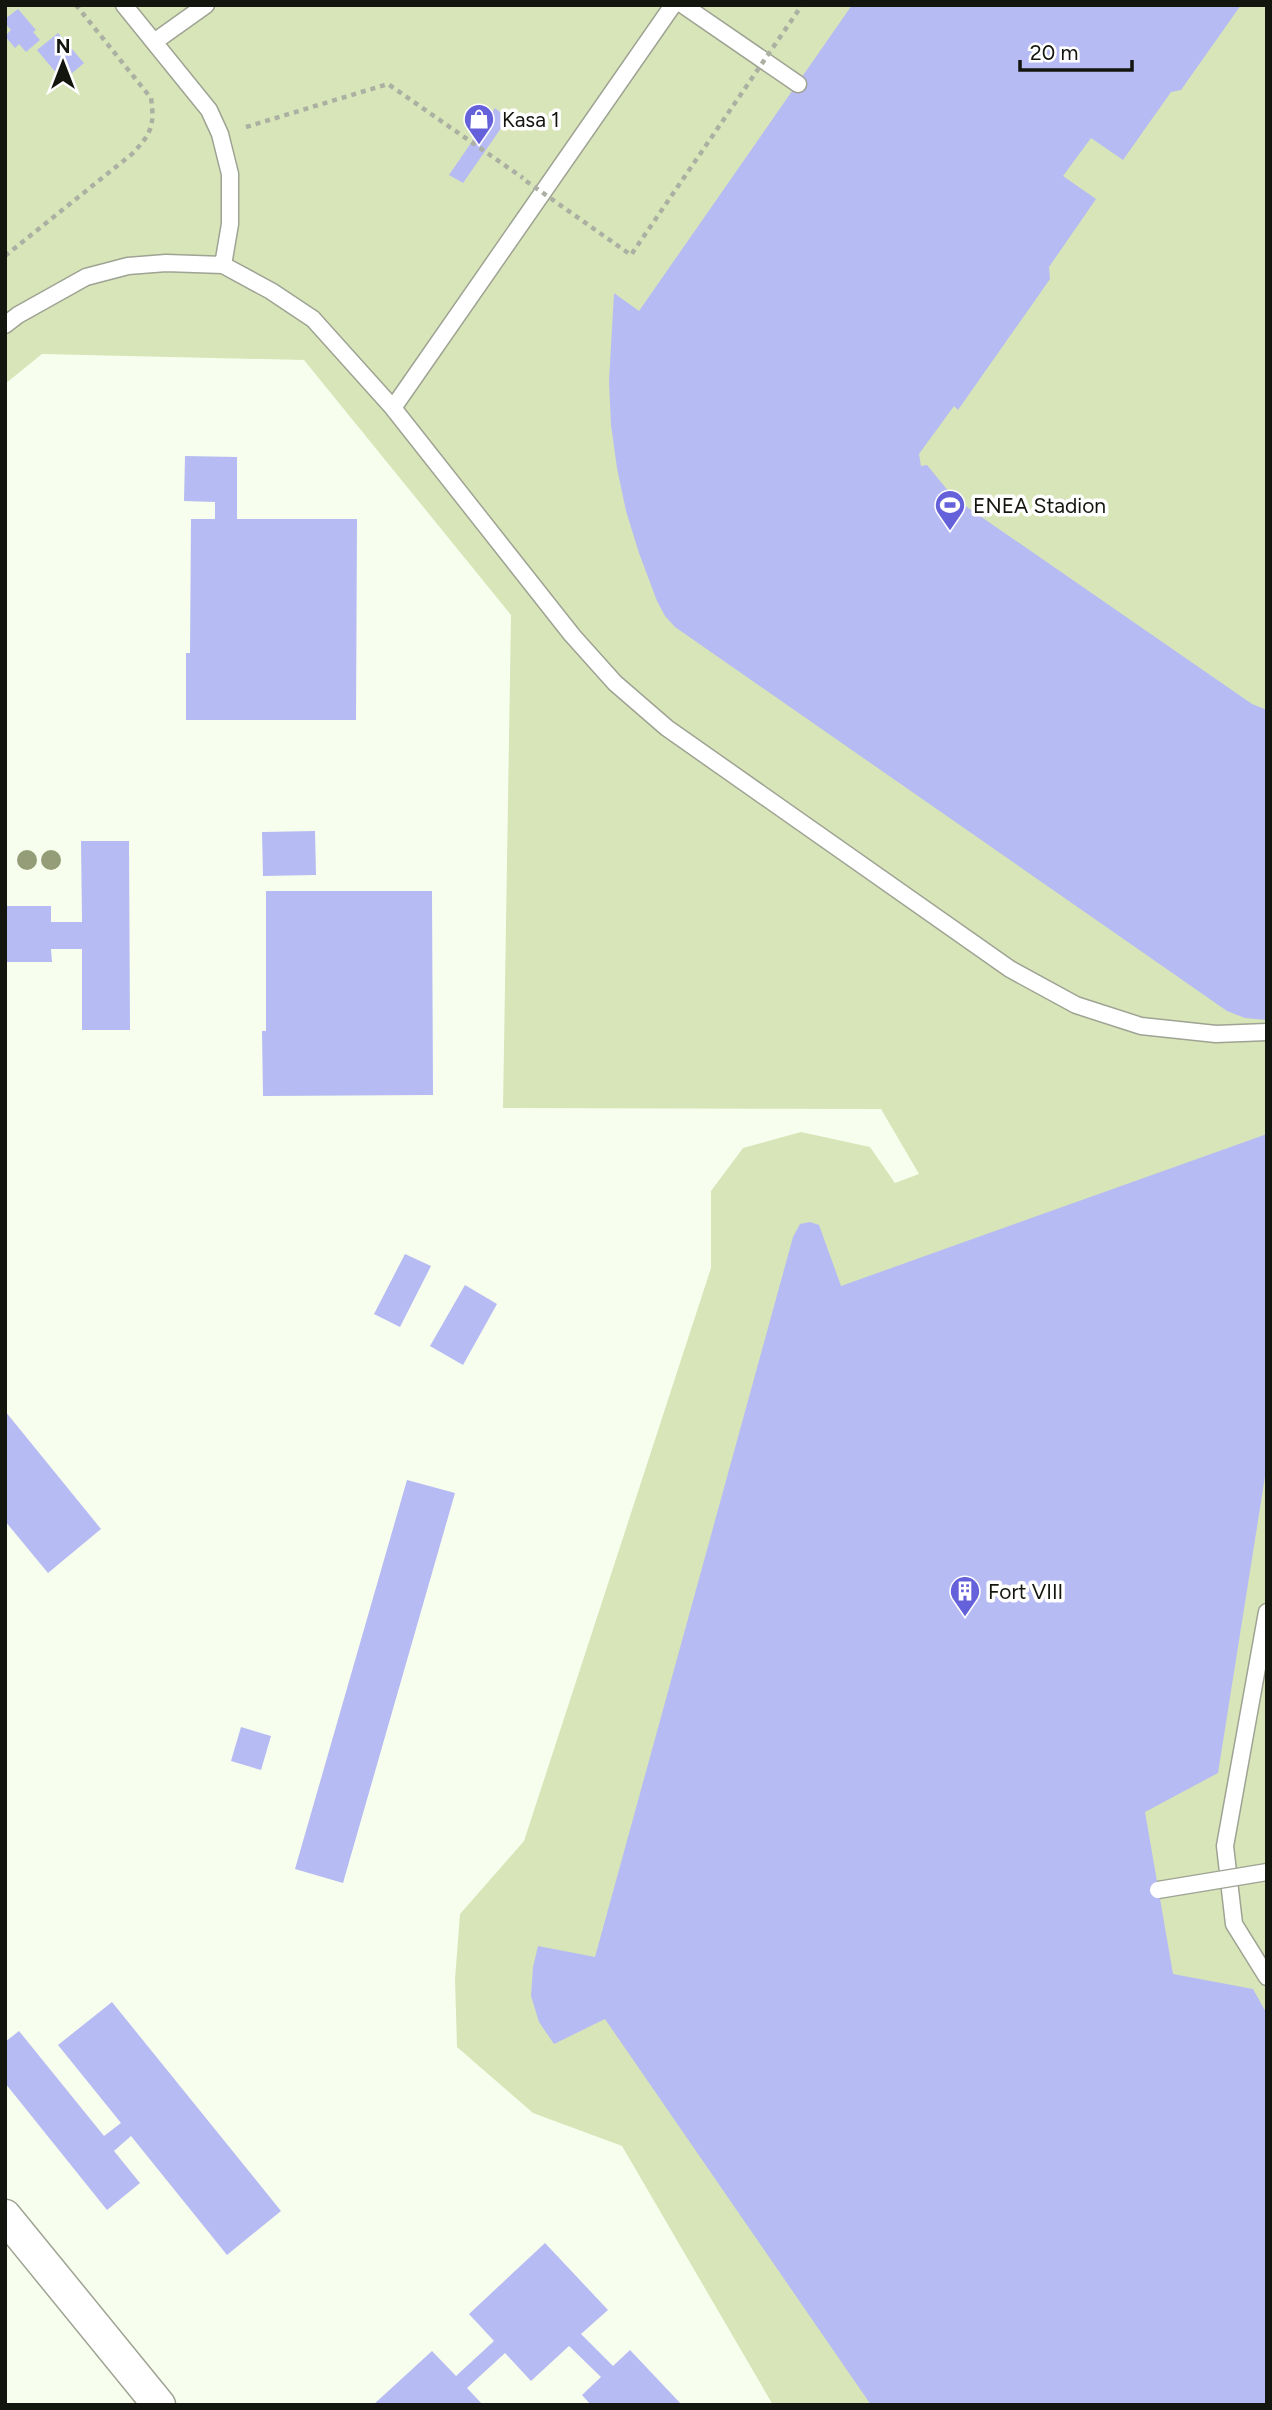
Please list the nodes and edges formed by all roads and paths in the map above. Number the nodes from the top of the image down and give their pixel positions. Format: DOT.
graph roads {
  1 [pos="76,5"];
  2 [pos="124,5"];
  3 [pos="206,5"];
  4 [pos="673,5"];
  5 [pos="683,5"];
  6 [pos="802,5"];
  7 [pos="154,42"];
  8 [pos="798,84"];
  9 [pos="220,134"];
  10 [pos="5,256"];
  11 [pos="223,265"];
  12 [pos="5,326"];
  13 [pos="393,408"];
  14 [pos="1267,1032"];
  15 [pos="1267,1612"];
  16 [pos="1267,1872"];
  17 [pos="1158,1890"];
  18 [pos="1267,1977"];
  19 [pos="5,2216"];
  20 [pos="159,2405"];
  1 -- 10 [label="path"];
  2 -- 7 [label="lane"];
  3 -- 7 [label="lane"];
  4 -- 13 [label="lane"];
  5 -- 8 [label="lane"];
  6 -- 9 [label="path, bridge"];
  7 -- 9 [label="lane"];
  9 -- 11 [label="lane"];
  11 -- 12 [label="lane"];
  11 -- 13 [label="lane"];
  13 -- 14 [label="lane"];
  15 -- 18 [label="lane"];
  16 -- 17 [label="lane, bridge"];
  19 -- 20 [label="street"];
}
